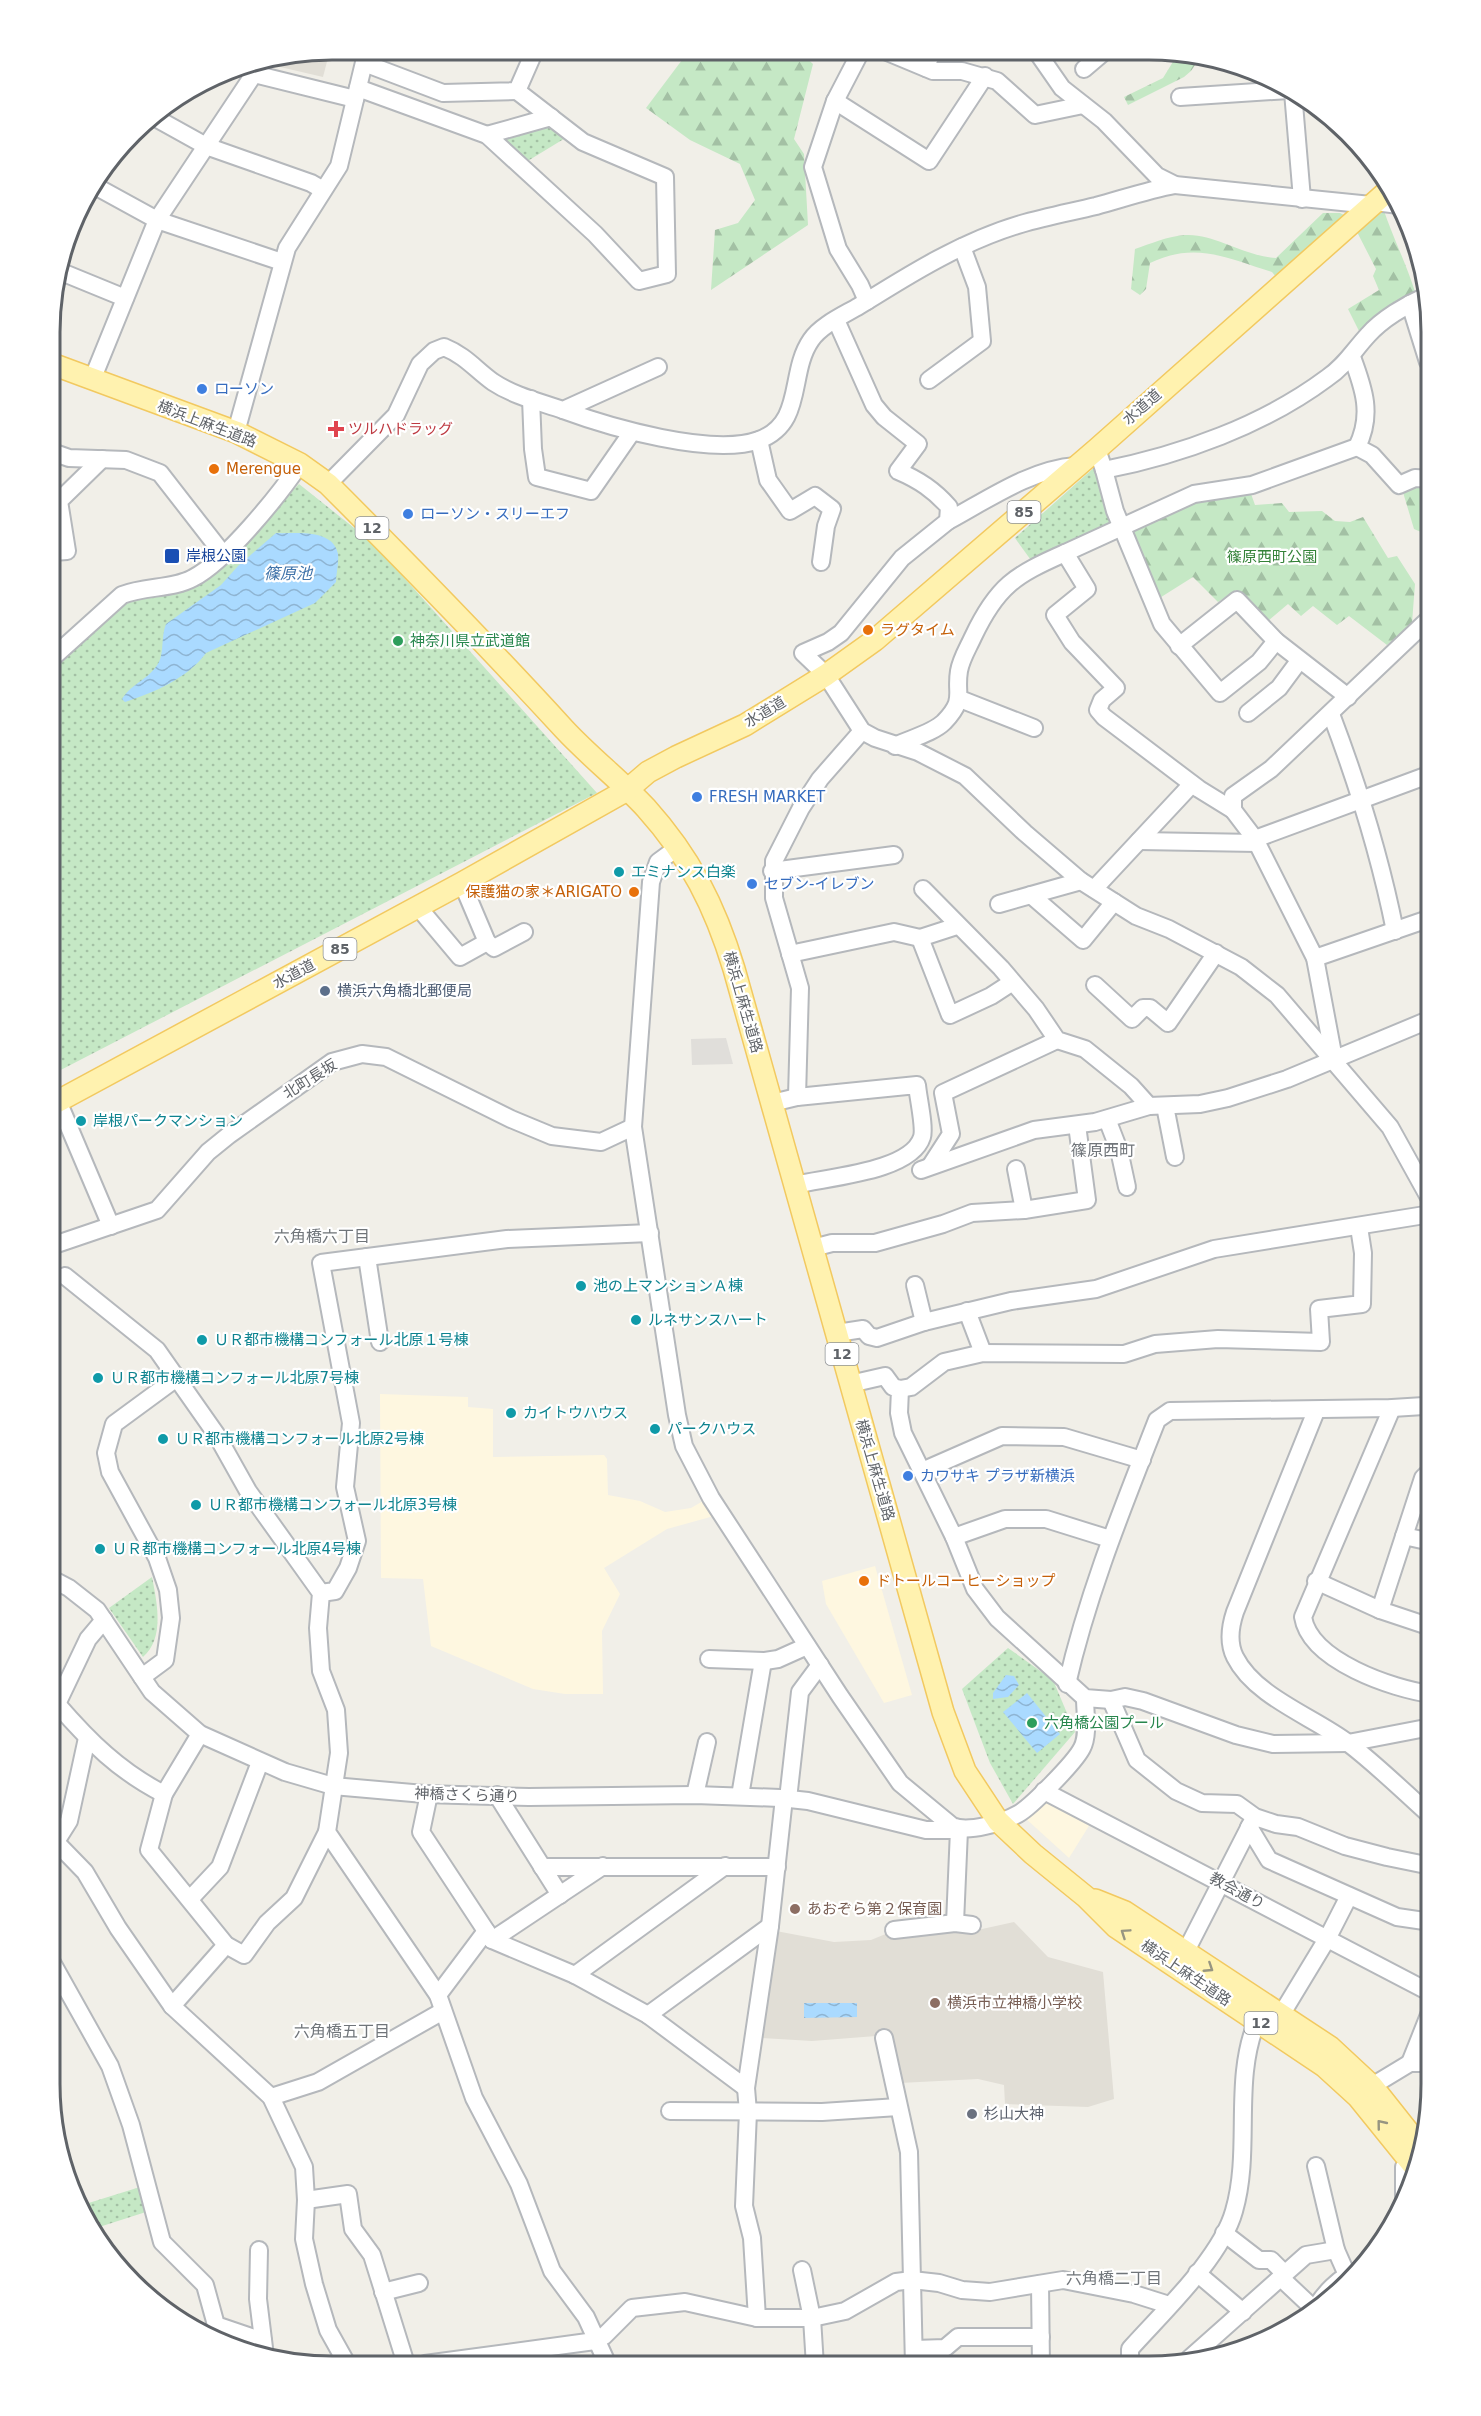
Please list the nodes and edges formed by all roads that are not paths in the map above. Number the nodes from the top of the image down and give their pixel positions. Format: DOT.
graph roads {
  1 [pos="365,60"];
  2 [pos="374,60"];
  3 [pos="531,60"];
  4 [pos="856,60"];
  5 [pos="907,60"];
  6 [pos="929,60"];
  7 [pos="1043,60"];
  8 [pos="1095,60"];
  9 [pos="926,68"];
  10 [pos="1084,69"];
  11 [pos="259,70"];
  12 [pos="248,73"];
  13 [pos="985,76"];
  14 [pos="517,91"];
  15 [pos="1277,92"];
  16 [pos="357,93"];
  17 [pos="1180,97"];
  18 [pos="835,101"];
  19 [pos="1292,101"];
  20 [pos="1083,105"];
  21 [pos="551,117"];
  22 [pos="161,121"];
  23 [pos="487,135"];
  24 [pos="206,146"];
  25 [pos="1175,185"];
  26 [pos="102,188"];
  27 [pos="323,190"];
  28 [pos="1302,199"];
  29 [pos="1378,199"];
  30 [pos="157,220"];
  31 [pos="962,247"];
  32 [pos="282,262"];
  33 [pos="66,274"];
  34 [pos="125,298"];
  35 [pos="1417,300"];
  36 [pos="867,301"];
  37 [pos="1420,318"];
  38 [pos="836,320"];
  39 [pos="1352,357"];
  40 [pos="60,367"];
  41 [pos="658,367"];
  42 [pos="92,380"];
  43 [pos="929,380"];
  44 [pos="531,399"];
  45 [pos="563,410"];
  46 [pos="236,432"];
  47 [pos="632,432"];
  48 [pos="759,440"];
  49 [pos="1357,447"];
  50 [pos="1097,449"];
  51 [pos="60,455"];
  52 [pos="102,459"];
  53 [pos="300,464"];
  54 [pos="1076,466"];
  55 [pos="1104,470"];
  56 [pos="1421,478"];
  57 [pos="328,484"];
  58 [pos="60,500"];
  59 [pos="60,506"];
  60 [pos="948,520"];
  61 [pos="1122,528"];
  62 [pos="60,551"];
  63 [pos="1065,553"];
  64 [pos="223,554"];
  65 [pos="821,562"];
  66 [pos="1421,627"];
  67 [pos="1276,641"];
  68 [pos="1179,646"];
  69 [pos="60,651"];
  70 [pos="1299,661"];
  71 [pos="826,675"];
  72 [pos="1348,698"];
  73 [pos="960,699"];
  74 [pos="1248,713"];
  75 [pos="1331,714"];
  76 [pos="1034,728"];
  77 [pos="862,731"];
  78 [pos="895,746"];
  79 [pos="1421,778"];
  80 [pos="1192,784"];
  81 [pos="627,790"];
  82 [pos="1362,799"];
  83 [pos="1233,810"];
  84 [pos="1139,841"];
  85 [pos="1256,841"];
  86 [pos="677,848"];
  87 [pos="894,855"];
  88 [pos="770,863"];
  89 [pos="462,883"];
  90 [pos="1088,885"];
  91 [pos="923,889"];
  92 [pos="1032,895"];
  93 [pos="1114,902"];
  94 [pos="999,904"];
  95 [pos="418,907"];
  96 [pos="1421,922"];
  97 [pos="957,926"];
  98 [pos="1395,931"];
  99 [pos="524,932"];
  100 [pos="920,938"];
  101 [pos="487,942"];
  102 [pos="1216,953"];
  103 [pos="790,954"];
  104 [pos="1315,958"];
  105 [pos="1011,983"];
  106 [pos="1095,986"];
  107 [pos="1421,1023"];
  108 [pos="1057,1040"];
  109 [pos="1334,1059"];
  110 [pos="797,1097"];
  111 [pos="60,1100"];
  112 [pos="772,1103"];
  113 [pos="1157,1106"];
  114 [pos="60,1114"];
  115 [pos="1107,1119"];
  116 [pos="1077,1125"];
  117 [pos="633,1126"];
  118 [pos="1175,1157"];
  119 [pos="1016,1170"];
  120 [pos="1421,1183"];
  121 [pos="795,1185"];
  122 [pos="1127,1187"];
  123 [pos="1024,1210"];
  124 [pos="1421,1216"];
  125 [pos="111,1226"];
  126 [pos="1359,1227"];
  127 [pos="650,1233"];
  128 [pos="60,1243"];
  129 [pos="813,1248"];
  130 [pos="367,1257"];
  131 [pos="65,1276"];
  132 [pos="915,1285"];
  133 [pos="967,1311"];
  134 [pos="924,1322"];
  135 [pos="837,1333"];
  136 [pos="380,1342"];
  137 [pos="983,1353"];
  138 [pos="178,1377"];
  139 [pos="850,1384"];
  140 [pos="900,1389"];
  141 [pos="1421,1406"];
  142 [pos="1392,1408"];
  143 [pos="1316,1411"];
  144 [pos="1142,1460"];
  145 [pos="922,1471"];
  146 [pos="1421,1484"];
  147 [pos="1404,1536"];
  148 [pos="954,1537"];
  149 [pos="1110,1539"];
  150 [pos="1421,1540"];
  151 [pos="1317,1581"];
  152 [pos="60,1583"];
  153 [pos="321,1593"];
  154 [pos="1380,1610"];
  155 [pos="104,1620"];
  156 [pos="1421,1624"];
  157 [pos="807,1646"];
  158 [pos="710,1659"];
  159 [pos="763,1661"];
  160 [pos="820,1665"];
  161 [pos="141,1677"];
  162 [pos="1067,1684"];
  163 [pos="60,1692"];
  164 [pos="1421,1693"];
  165 [pos="1085,1698"];
  166 [pos="1111,1700"];
  167 [pos="60,1709"];
  168 [pos="1421,1729"];
  169 [pos="200,1734"];
  170 [pos="87,1738"];
  171 [pos="707,1743"];
  172 [pos="1348,1743"];
  173 [pos="260,1762"];
  174 [pos="333,1786"];
  175 [pos="1044,1791"];
  176 [pos="164,1794"];
  177 [pos="429,1794"];
  178 [pos="497,1795"];
  179 [pos="695,1795"];
  180 [pos="740,1796"];
  181 [pos="786,1799"];
  182 [pos="1421,1804"];
  183 [pos="998,1821"];
  184 [pos="1252,1822"];
  185 [pos="960,1830"];
  186 [pos="60,1831"];
  187 [pos="327,1832"];
  188 [pos="60,1845"];
  189 [pos="1421,1864"];
  190 [pos="604,1866"];
  191 [pos="725,1866"];
  192 [pos="542,1867"];
  193 [pos="777,1867"];
  194 [pos="1221,1883"];
  195 [pos="560,1895"];
  196 [pos="1349,1896"];
  197 [pos="1086,1897"];
  198 [pos="190,1899"];
  199 [pos="1421,1921"];
  200 [pos="770,1926"];
  201 [pos="894,1930"];
  202 [pos="489,1935"];
  203 [pos="1327,1939"];
  204 [pos="226,1945"];
  205 [pos="1185,1953"];
  206 [pos="575,1975"];
  207 [pos="60,1977"];
  208 [pos="1421,1988"];
  209 [pos="441,2003"];
  210 [pos="172,2006"];
  211 [pos="648,2015"];
  212 [pos="1281,2015"];
  213 [pos="1257,2021"];
  214 [pos="1421,2035"];
  215 [pos="884,2037"];
  216 [pos="1410,2063"];
  217 [pos="1421,2063"];
  218 [pos="1372,2086"];
  219 [pos="746,2088"];
  220 [pos="271,2097"];
  221 [pos="898,2107"];
  222 [pos="670,2111"];
  223 [pos="748,2112"];
  224 [pos="1413,2150"];
  225 [pos="1412,2152"];
  226 [pos="1316,2166"];
  227 [pos="306,2200"];
  228 [pos="1224,2233"];
  229 [pos="259,2250"];
  230 [pos="1336,2250"];
  231 [pos="1348,2268"];
  232 [pos="802,2270"];
  233 [pos="1197,2273"];
  234 [pos="1283,2276"];
  235 [pos="912,2280"];
  236 [pos="419,2283"];
  237 [pos="1040,2284"];
  238 [pos="383,2292"];
  239 [pos="1169,2305"];
  240 [pos="1308,2305"];
  241 [pos="1243,2312"];
  242 [pos="757,2318"];
  243 [pos="812,2318"];
  244 [pos="1041,2337"];
  245 [pos="595,2341"];
  246 [pos="257,2346"];
  247 [pos="264,2347"];
  248 [pos="1196,2352"];
  249 [pos="343,2356"];
  250 [pos="403,2356"];
  251 [pos="484,2356"];
  252 [pos="603,2356"];
  253 [pos="814,2356"];
  254 [pos="914,2356"];
  255 [pos="917,2356"];
  256 [pos="1041,2356"];
  257 [pos="1130,2356"];
  1 -- 16 [label="street"];
  2 -- 14 [label="street"];
  3 -- 14 [label="street"];
  4 -- 18 [label="street"];
  5 -- 9 [label="street"];
  6 -- 9 [label="street"];
  7 -- 20 [label="street"];
  8 -- 10 [label="street"];
  9 -- 13 [label="street"];
  11 -- 16 [label="street"];
  12 -- 24 [label="street"];
  13 -- 18 [label="street"];
  13 -- 20 [label="street"];
  14 -- 21 [label="street"];
  15 -- 17 [label="street"];
  16 -- 23 [label="street"];
  16 -- 27 [label="street"];
  18 -- 36 [label="street"];
  19 -- 28 [label="street"];
  20 -- 25 [label="street"];
  21 -- 23 [label="street"];
  21 -- 23 [label="street"];
  22 -- 24 [label="street"];
  24 -- 27 [label="street"];
  24 -- 30 [label="street"];
  25 -- 28 [label="street"];
  25 -- 31 [label="street"];
  26 -- 30 [label="street"];
  27 -- 32 [label="street"];
  28 -- 29 [label="street"];
  29 -- 50 [label="main road, 水道道 / 85"];
  30 -- 32 [label="street"];
  30 -- 34 [label="street"];
  31 -- 36 [label="street"];
  31 -- 43 [label="street"];
  32 -- 46 [label="street"];
  33 -- 34 [label="street"];
  34 -- 42 [label="street"];
  35 -- 37 [label="street"];
  35 -- 39 [label="street"];
  36 -- 38 [label="street"];
  38 -- 48 [label="street"];
  38 -- 60 [label="street"];
  39 -- 49 [label="street"];
  39 -- 55 [label="street"];
  40 -- 42 [label="main road, 横浜上麻生道路 / 12"];
  41 -- 45 [label="street"];
  42 -- 46 [label="main road, 横浜上麻生道路 / 12"];
  44 -- 45 [label="street"];
  44 -- 47 [label="street"];
  44 -- 57 [label="street"];
  45 -- 47 [label="street"];
  46 -- 53 [label="main road, 横浜上麻生道路 / 12"];
  47 -- 48 [label="street"];
  48 -- 65 [label="street"];
  49 -- 56 [label="street"];
  49 -- 61 [label="street"];
  50 -- 54 [label="main road, 水道道 / 85"];
  50 -- 55 [label="street"];
  51 -- 52 [label="street"];
  52 -- 58 [label="street"];
  52 -- 64 [label="street"];
  53 -- 57 [label="main road, 横浜上麻生道路 / 12"];
  53 -- 64 [label="street"];
  54 -- 60 [label="street"];
  54 -- 71 [label="main road, 水道道 / 85"];
  55 -- 61 [label="street"];
  57 -- 81 [label="main road, 横浜上麻生道路 / 12"];
  59 -- 62 [label="street"];
  60 -- 71 [label="street"];
  61 -- 63 [label="street"];
  61 -- 68 [label="street"];
  63 -- 73 [label="street"];
  63 -- 80 [label="street"];
  64 -- 69 [label="street"];
  66 -- 72 [label="street"];
  67 -- 68 [label="street"];
  67 -- 68 [label="street"];
  67 -- 70 [label="street"];
  70 -- 72 [label="street"];
  70 -- 74 [label="street"];
  71 -- 77 [label="street"];
  71 -- 81 [label="main road, 水道道 / 85"];
  72 -- 75 [label="street"];
  73 -- 76 [label="street"];
  73 -- 78 [label="street"];
  75 -- 82 [label="street"];
  75 -- 83 [label="street"];
  77 -- 78 [label="street"];
  77 -- 88 [label="street"];
  78 -- 90 [label="street"];
  79 -- 82 [label="street"];
  80 -- 83 [label="street"];
  80 -- 84 [label="street"];
  81 -- 86 [label="main road, 横浜上麻生道路 / 12"];
  81 -- 89 [label="main road, 水道道 / 85"];
  82 -- 85 [label="street"];
  82 -- 98 [label="street"];
  83 -- 85 [label="street"];
  84 -- 85 [label="street"];
  84 -- 90 [label="street"];
  85 -- 104 [label="street"];
  86 -- 112 [label="main road, 横浜上麻生道路 / 12"];
  86 -- 117 [label="street"];
  87 -- 88 [label="street"];
  88 -- 103 [label="street"];
  89 -- 95 [label="main road, 水道道 / 85"];
  89 -- 101 [label="street"];
  90 -- 92 [label="street"];
  90 -- 93 [label="street"];
  91 -- 97 [label="street"];
  92 -- 93 [label="street"];
  92 -- 94 [label="street"];
  93 -- 102 [label="street"];
  95 -- 101 [label="street"];
  95 -- 111 [label="main road, 水道道 / 85"];
  96 -- 98 [label="street"];
  97 -- 100 [label="street"];
  97 -- 105 [label="street"];
  98 -- 104 [label="street"];
  99 -- 101 [label="street"];
  100 -- 103 [label="street"];
  100 -- 105 [label="street"];
  102 -- 106 [label="street"];
  102 -- 109 [label="street"];
  103 -- 110 [label="street"];
  104 -- 109 [label="street"];
  105 -- 108 [label="street"];
  107 -- 109 [label="street"];
  108 -- 113 [label="street"];
  108 -- 116 [label="street"];
  109 -- 113 [label="street"];
  109 -- 120 [label="street"];
  110 -- 112 [label="street"];
  110 -- 121 [label="street"];
  112 -- 121 [label="main road, 横浜上麻生道路 / 12"];
  113 -- 115 [label="street"];
  113 -- 118 [label="street"];
  114 -- 125 [label="street"];
  115 -- 116 [label="street"];
  115 -- 122 [label="street"];
  116 -- 123 [label="street"];
  117 -- 125 [label="street, 北町長坂"];
  117 -- 127 [label="street"];
  119 -- 123 [label="street"];
  121 -- 129 [label="main road, 横浜上麻生道路 / 12"];
  123 -- 129 [label="street"];
  124 -- 126 [label="street"];
  125 -- 128 [label="street, 北町長坂"];
  126 -- 133 [label="street"];
  126 -- 137 [label="street"];
  127 -- 130 [label="street"];
  127 -- 157 [label="street"];
  129 -- 135 [label="main road, 横浜上麻生道路 / 12"];
  130 -- 136 [label="street"];
  130 -- 153 [label="street"];
  131 -- 138 [label="street"];
  132 -- 134 [label="street"];
  133 -- 134 [label="street"];
  133 -- 137 [label="street"];
  134 -- 135 [label="street"];
  135 -- 139 [label="main road, 横浜上麻生道路 / 12"];
  137 -- 140 [label="street"];
  138 -- 153 [label="street"];
  138 -- 161 [label="street"];
  139 -- 140 [label="street"];
  139 -- 183 [label="main road, 横浜上麻生道路 / 12"];
  140 -- 145 [label="street"];
  141 -- 142 [label="street"];
  142 -- 143 [label="street"];
  142 -- 151 [label="street"];
  143 -- 144 [label="street"];
  143 -- 172 [label="street"];
  144 -- 145 [label="street"];
  144 -- 149 [label="street"];
  145 -- 148 [label="street"];
  146 -- 147 [label="street"];
  147 -- 150 [label="street"];
  147 -- 154 [label="street"];
  148 -- 149 [label="street"];
  148 -- 162 [label="street"];
  149 -- 162 [label="street"];
  151 -- 154 [label="street"];
  151 -- 164 [label="street"];
  152 -- 155 [label="street, 神橋さくら通り"];
  153 -- 174 [label="street"];
  154 -- 156 [label="street"];
  155 -- 161 [label="street, 神橋さくら通り"];
  155 -- 163 [label="street"];
  157 -- 159 [label="street"];
  157 -- 160 [label="street"];
  158 -- 159 [label="street"];
  159 -- 180 [label="street"];
  160 -- 181 [label="street"];
  160 -- 185 [label="street"];
  161 -- 169 [label="street, 神橋さくら通り"];
  162 -- 165 [label="street"];
  165 -- 166 [label="street"];
  165 -- 175 [label="street, 神橋さくら通り"];
  166 -- 172 [label="street"];
  166 -- 184 [label="street"];
  167 -- 170 [label="street"];
  168 -- 172 [label="street"];
  169 -- 173 [label="street, 神橋さくら通り"];
  169 -- 176 [label="street"];
  170 -- 176 [label="street"];
  170 -- 186 [label="street"];
  171 -- 179 [label="street"];
  172 -- 182 [label="street"];
  173 -- 174 [label="street, 神橋さくら通り"];
  173 -- 198 [label="street"];
  174 -- 177 [label="street, 神橋さくら通り"];
  174 -- 187 [label="street"];
  175 -- 183 [label="street, 神橋さくら通り"];
  175 -- 194 [label="street, 教会通り"];
  176 -- 198 [label="street"];
  177 -- 178 [label="street, 神橋さくら通り"];
  177 -- 202 [label="street"];
  178 -- 179 [label="street, 神橋さくら通り"];
  178 -- 192 [label="street"];
  179 -- 180 [label="street, 神橋さくら通り"];
  180 -- 181 [label="street, 神橋さくら通り"];
  181 -- 185 [label="street, 神橋さくら通り"];
  181 -- 193 [label="street"];
  183 -- 185 [label="street, 神橋さくら通り"];
  183 -- 197 [label="main road, 横浜上麻生道路 / 12"];
  184 -- 189 [label="street"];
  184 -- 194 [label="street"];
  184 -- 196 [label="street"];
  185 -- 201 [label="street"];
  187 -- 204 [label="street"];
  187 -- 209 [label="street"];
  188 -- 210 [label="street"];
  190 -- 191 [label="street"];
  190 -- 192 [label="street"];
  190 -- 195 [label="street"];
  191 -- 193 [label="street"];
  191 -- 206 [label="street"];
  192 -- 195 [label="street"];
  193 -- 200 [label="street"];
  194 -- 203 [label="street, 教会通り"];
  194 -- 205 [label="street"];
  195 -- 202 [label="street"];
  196 -- 199 [label="street"];
  196 -- 203 [label="street"];
  197 -- 205 [label="main road, 横浜上麻生道路 / 12"];
  213 -- 197 [label="main road, 横浜上麻生道路 / 12, one-way"];
  198 -- 204 [label="street"];
  200 -- 211 [label="street"];
  200 -- 219 [label="street"];
  202 -- 206 [label="street"];
  202 -- 209 [label="street"];
  203 -- 208 [label="street, 教会通り"];
  203 -- 212 [label="street"];
  204 -- 210 [label="street"];
  205 -- 212 [label="main road, 横浜上麻生道路 / 12, one-way"];
  206 -- 211 [label="street"];
  207 -- 246 [label="street"];
  209 -- 220 [label="street"];
  209 -- 245 [label="street"];
  210 -- 220 [label="street"];
  211 -- 219 [label="street"];
  212 -- 218 [label="main road, 横浜上麻生道路 / 12"];
  225 -- 213 [label="main road, 横浜上麻生道路 / 12, one-way"];
  213 -- 228 [label="street"];
  214 -- 216 [label="street"];
  215 -- 221 [label="street"];
  216 -- 217 [label="street"];
  216 -- 218 [label="street"];
  218 -- 224 [label="main road, 横浜上麻生道路 / 12"];
  219 -- 223 [label="street"];
  220 -- 227 [label="street"];
  221 -- 223 [label="street"];
  221 -- 235 [label="street"];
  222 -- 223 [label="street"];
  223 -- 242 [label="street"];
  226 -- 230 [label="street"];
  227 -- 238 [label="street"];
  227 -- 249 [label="street"];
  228 -- 233 [label="street"];
  228 -- 234 [label="street"];
  229 -- 247 [label="street"];
  230 -- 231 [label="street"];
  230 -- 234 [label="street"];
  232 -- 243 [label="street"];
  233 -- 239 [label="street"];
  233 -- 241 [label="street"];
  234 -- 240 [label="street"];
  234 -- 241 [label="street"];
  235 -- 237 [label="street"];
  235 -- 243 [label="street"];
  235 -- 254 [label="street"];
  236 -- 238 [label="street"];
  237 -- 239 [label="street"];
  237 -- 244 [label="street"];
  238 -- 250 [label="street"];
  239 -- 257 [label="street"];
  241 -- 248 [label="street"];
  242 -- 243 [label="street"];
  242 -- 245 [label="street"];
  243 -- 253 [label="street"];
  244 -- 255 [label="street"];
  244 -- 256 [label="street"];
  245 -- 251 [label="street"];
  245 -- 252 [label="street"];
}
